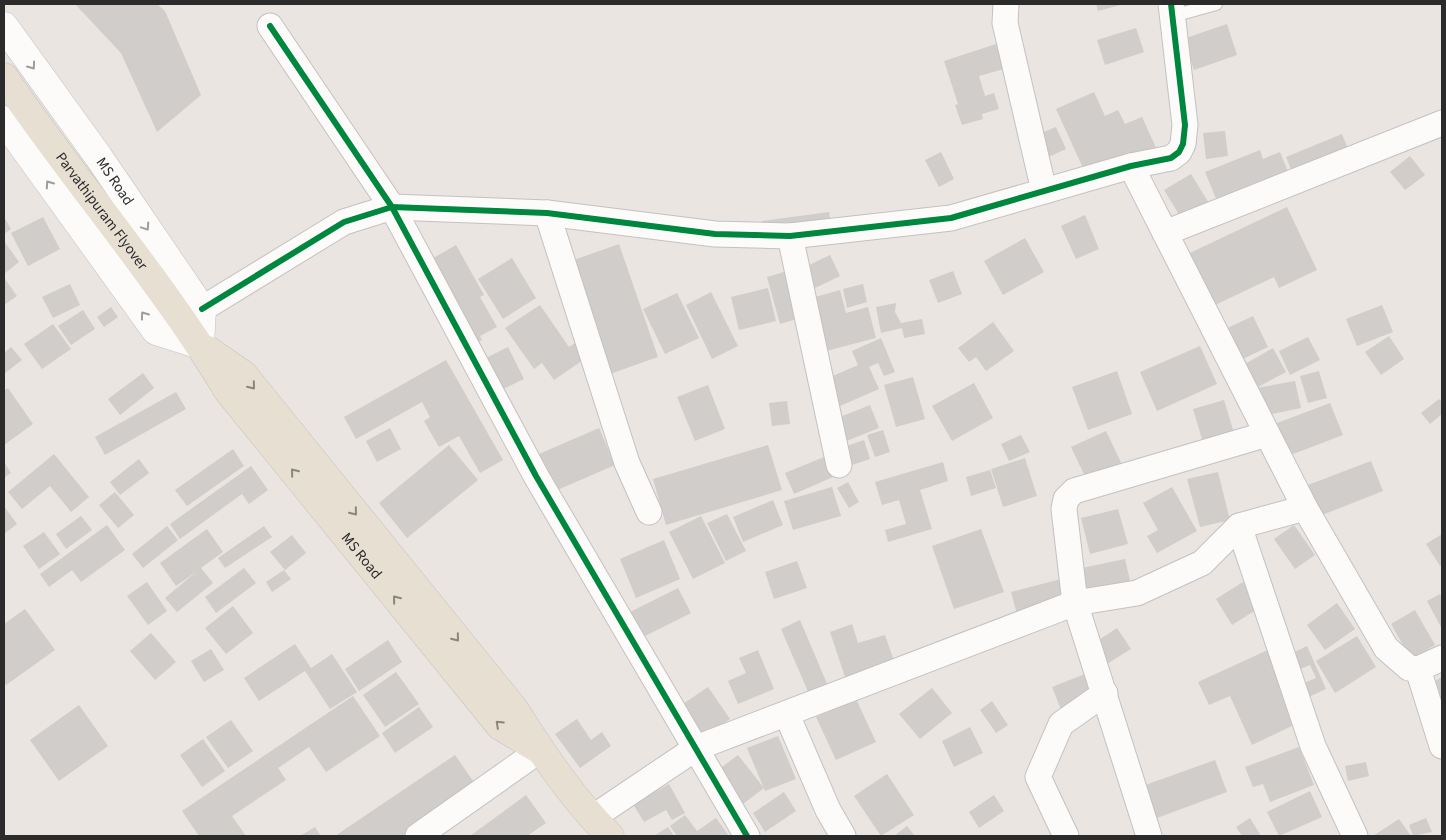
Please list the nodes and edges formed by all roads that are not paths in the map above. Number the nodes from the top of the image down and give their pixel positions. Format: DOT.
graph roads {
  1 [pos="1006,4"];
  2 [pos="1216,4"];
  3 [pos="1172,10"];
  4 [pos="4,26"];
  5 [pos="270,26"];
  6 [pos="4,77"];
  7 [pos="4,120"];
  8 [pos="1442,123"];
  9 [pos="1131,166"];
  10 [pos="1044,191"];
  11 [pos="392,207"];
  12 [pos="547,213"];
  13 [pos="1165,233"];
  14 [pos="790,236"];
  15 [pos="202,309"];
  16 [pos="200,345"];
  17 [pos="1267,434"];
  18 [pos="839,466"];
  19 [pos="1305,508"];
  20 [pos="649,512"];
  21 [pos="1239,526"];
  22 [pos="1075,603"];
  23 [pos="1442,658"];
  24 [pos="1418,669"];
  25 [pos="1105,693"];
  26 [pos="787,715"];
  27 [pos="1442,746"];
  28 [pos="696,748"];
  29 [pos="540,750"];
  30 [pos="601,827"];
  31 [pos="418,836"];
  32 [pos="747,836"];
  33 [pos="843,836"];
  34 [pos="1066,836"];
  35 [pos="1150,836"];
  36 [pos="1355,836"];
  1 -- 10 [label="street"];
  2 -- 3 [label="lane"];
  3 -- 9 [label="street"];
  4 -- 15 [label="street, MS Road, one-way"];
  5 -- 11 [label="street"];
  6 -- 16 [label="highway, Parvathipuram Flyover"];
  16 -- 7 [label="street, one-way"];
  8 -- 13 [label="street"];
  9 -- 10 [label="street"];
  9 -- 13 [label="street"];
  10 -- 14 [label="street"];
  11 -- 12 [label="street"];
  11 -- 15 [label="street"];
  11 -- 28 [label="street"];
  12 -- 14 [label="street"];
  12 -- 20 [label="street"];
  13 -- 17 [label="street"];
  14 -- 18 [label="street"];
  15 -- 16 [label="street"];
  16 -- 29 [label="highway, MS Road"];
  17 -- 19 [label="street"];
  17 -- 22 [label="street"];
  19 -- 21 [label="street"];
  19 -- 24 [label="street"];
  21 -- 22 [label="street"];
  21 -- 36 [label="street"];
  22 -- 25 [label="street"];
  22 -- 26 [label="street"];
  23 -- 24 [label="street"];
  24 -- 27 [label="street"];
  25 -- 34 [label="street"];
  25 -- 35 [label="street"];
  26 -- 28 [label="street"];
  26 -- 33 [label="street"];
  28 -- 30 [label="street"];
  28 -- 32 [label="street"];
  29 -- 30 [label="highway, MS Road"];
  29 -- 31 [label="street"];
}
